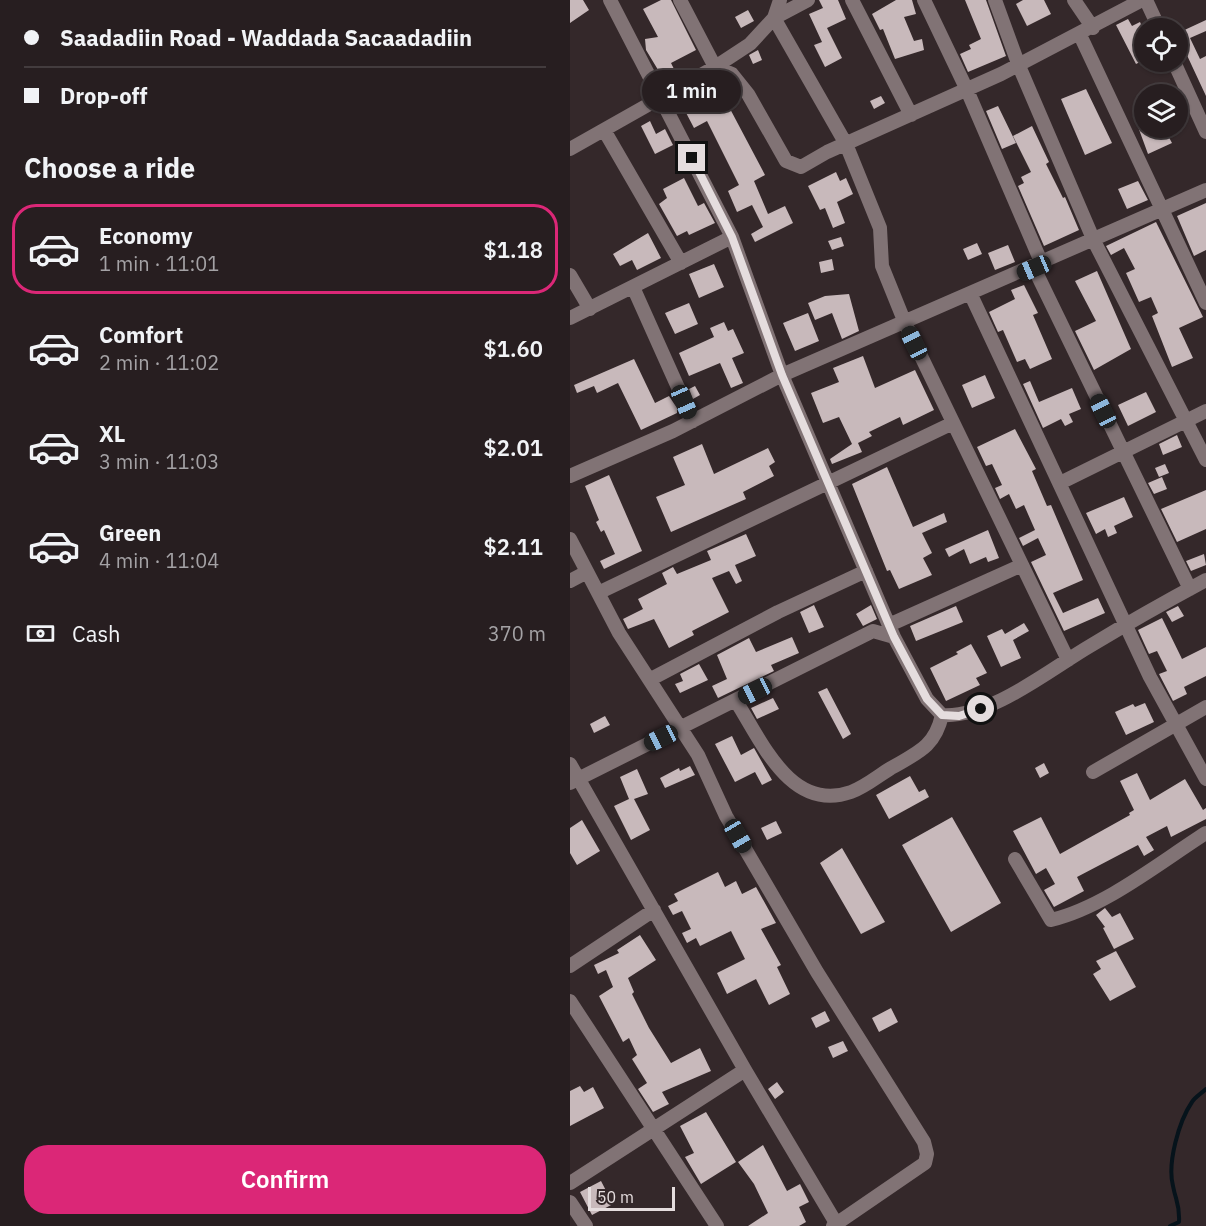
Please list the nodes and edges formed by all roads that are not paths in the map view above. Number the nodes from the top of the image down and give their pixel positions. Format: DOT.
graph roads {
  1 [pos="610,0"];
  2 [pos="680,0"];
  3 [pos="780,0"];
  4 [pos="808,0"];
  5 [pos="852,0"];
  6 [pos="924,0"];
  7 [pos="995,0"];
  8 [pos="1074,0"];
  9 [pos="1144,0"];
  10 [pos="774,18"];
  11 [pos="1154,18"];
  12 [pos="1093,28"];
  13 [pos="1080,35"];
  14 [pos="1018,66"];
  15 [pos="714,67"];
  16 [pos="1179,72"];
  17 [pos="968,90"];
  18 [pos="660,97"];
  19 [pos="911,115"];
  20 [pos="604,130"];
  21 [pos="1206,132"];
  22 [pos="846,144"];
  23 [pos="570,149"];
  24 [pos="1206,190"];
  25 [pos="1162,210"];
  26 [pos="732,237"];
  27 [pos="1094,241"];
  28 [pos="681,263"];
  29 [pos="1038,266"];
  30 [pos="570,275"];
  31 [pos="633,287"];
  32 [pos="971,295"];
  33 [pos="1206,303"];
  34 [pos="590,309"];
  35 [pos="570,318"];
  36 [pos="905,323"];
  37 [pos="782,375"];
  38 [pos="1206,411"];
  39 [pos="1186,420"];
  40 [pos="693,421"];
  41 [pos="953,423"];
  42 [pos="1123,451"];
  43 [pos="1206,459"];
  44 [pos="570,476"];
  45 [pos="828,482"];
  46 [pos="1060,483"];
  47 [pos="570,539"];
  48 [pos="1022,565"];
  49 [pos="866,571"];
  50 [pos="587,572"];
  51 [pos="1206,580"];
  52 [pos="570,581"];
  53 [pos="1190,589"];
  54 [pos="598,592"];
  55 [pos="1126,624"];
  56 [pos="892,631"];
  57 [pos="1068,660"];
  58 [pos="651,679"];
  59 [pos="736,701"];
  60 [pos="1206,707"];
  61 [pos="942,715"];
  62 [pos="1176,724"];
  63 [pos="681,729"];
  64 [pos="570,764"];
  65 [pos="1094,772"];
  66 [pos="1206,779"];
  67 [pos="575,780"];
  68 [pos="1206,833"];
  69 [pos="1015,860"];
  70 [pos="654,910"];
  71 [pos="570,966"];
  72 [pos="570,1001"];
  73 [pos="745,1070"];
  74 [pos="654,1130"];
  75 [pos="570,1183"];
  76 [pos="570,1202"];
  77 [pos="835,1224"];
  78 [pos="586,1226"];
  79 [pos="717,1226"];
  1 -- 18 [label="street"];
  2 -- 15 [label="street"];
  3 -- 10 [label="street"];
  4 -- 10 [label="street"];
  5 -- 19 [label="street"];
  6 -- 17 [label="street"];
  7 -- 14 [label="street"];
  8 -- 12 [label="street"];
  9 -- 11 [label="street"];
  9 -- 12 [label="street"];
  10 -- 15 [label="street"];
  10 -- 22 [label="street"];
  12 -- 13 [label="street"];
  13 -- 14 [label="street"];
  13 -- 25 [label="street"];
  14 -- 17 [label="street"];
  14 -- 27 [label="street"];
  15 -- 18 [label="street"];
  15 -- 22 [label="street"];
  16 -- 21 [label="street"];
  17 -- 19 [label="street"];
  17 -- 29 [label="street"];
  18 -- 20 [label="street"];
  18 -- 26 [label="street"];
  19 -- 22 [label="street"];
  20 -- 23 [label="street"];
  20 -- 28 [label="street"];
  22 -- 36 [label="street"];
  24 -- 25 [label="street"];
  25 -- 27 [label="street"];
  25 -- 33 [label="street"];
  26 -- 28 [label="street"];
  26 -- 37 [label="street"];
  27 -- 29 [label="street"];
  27 -- 39 [label="street"];
  28 -- 31 [label="street"];
  29 -- 32 [label="street"];
  29 -- 42 [label="street"];
  30 -- 34 [label="street"];
  31 -- 34 [label="street"];
  31 -- 40 [label="street"];
  32 -- 36 [label="street"];
  32 -- 46 [label="street"];
  34 -- 35 [label="street"];
  36 -- 37 [label="street"];
  36 -- 41 [label="street"];
  37 -- 40 [label="street"];
  37 -- 45 [label="street"];
  38 -- 39 [label="street"];
  39 -- 42 [label="street"];
  39 -- 43 [label="street"];
  40 -- 44 [label="street"];
  41 -- 45 [label="street"];
  41 -- 48 [label="street"];
  42 -- 46 [label="street"];
  42 -- 53 [label="street"];
  45 -- 49 [label="street"];
  45 -- 54 [label="street"];
  46 -- 55 [label="street"];
  47 -- 50 [label="street"];
  48 -- 56 [label="street"];
  48 -- 57 [label="street"];
  49 -- 56 [label="street"];
  49 -- 58 [label="street"];
  50 -- 52 [label="street"];
  50 -- 54 [label="street"];
  51 -- 53 [label="street"];
  53 -- 55 [label="street"];
  54 -- 58 [label="street"];
  55 -- 57 [label="street"];
  55 -- 62 [label="street"];
  56 -- 59 [label="street"];
  56 -- 61 [label="street"];
  57 -- 61 [label="street"];
  58 -- 63 [label="street"];
  59 -- 61 [label="street"];
  59 -- 63 [label="street"];
  60 -- 62 [label="street"];
  62 -- 65 [label="street"];
  62 -- 66 [label="street"];
  63 -- 67 [label="street"];
  63 -- 77 [label="street"];
  64 -- 67 [label="street"];
  67 -- 70 [label="street"];
  68 -- 69 [label="street"];
  70 -- 71 [label="street"];
  70 -- 73 [label="street"];
  72 -- 74 [label="street"];
  73 -- 74 [label="street"];
  73 -- 77 [label="street"];
  74 -- 75 [label="street"];
  74 -- 79 [label="street"];
  76 -- 78 [label="street"];
}
